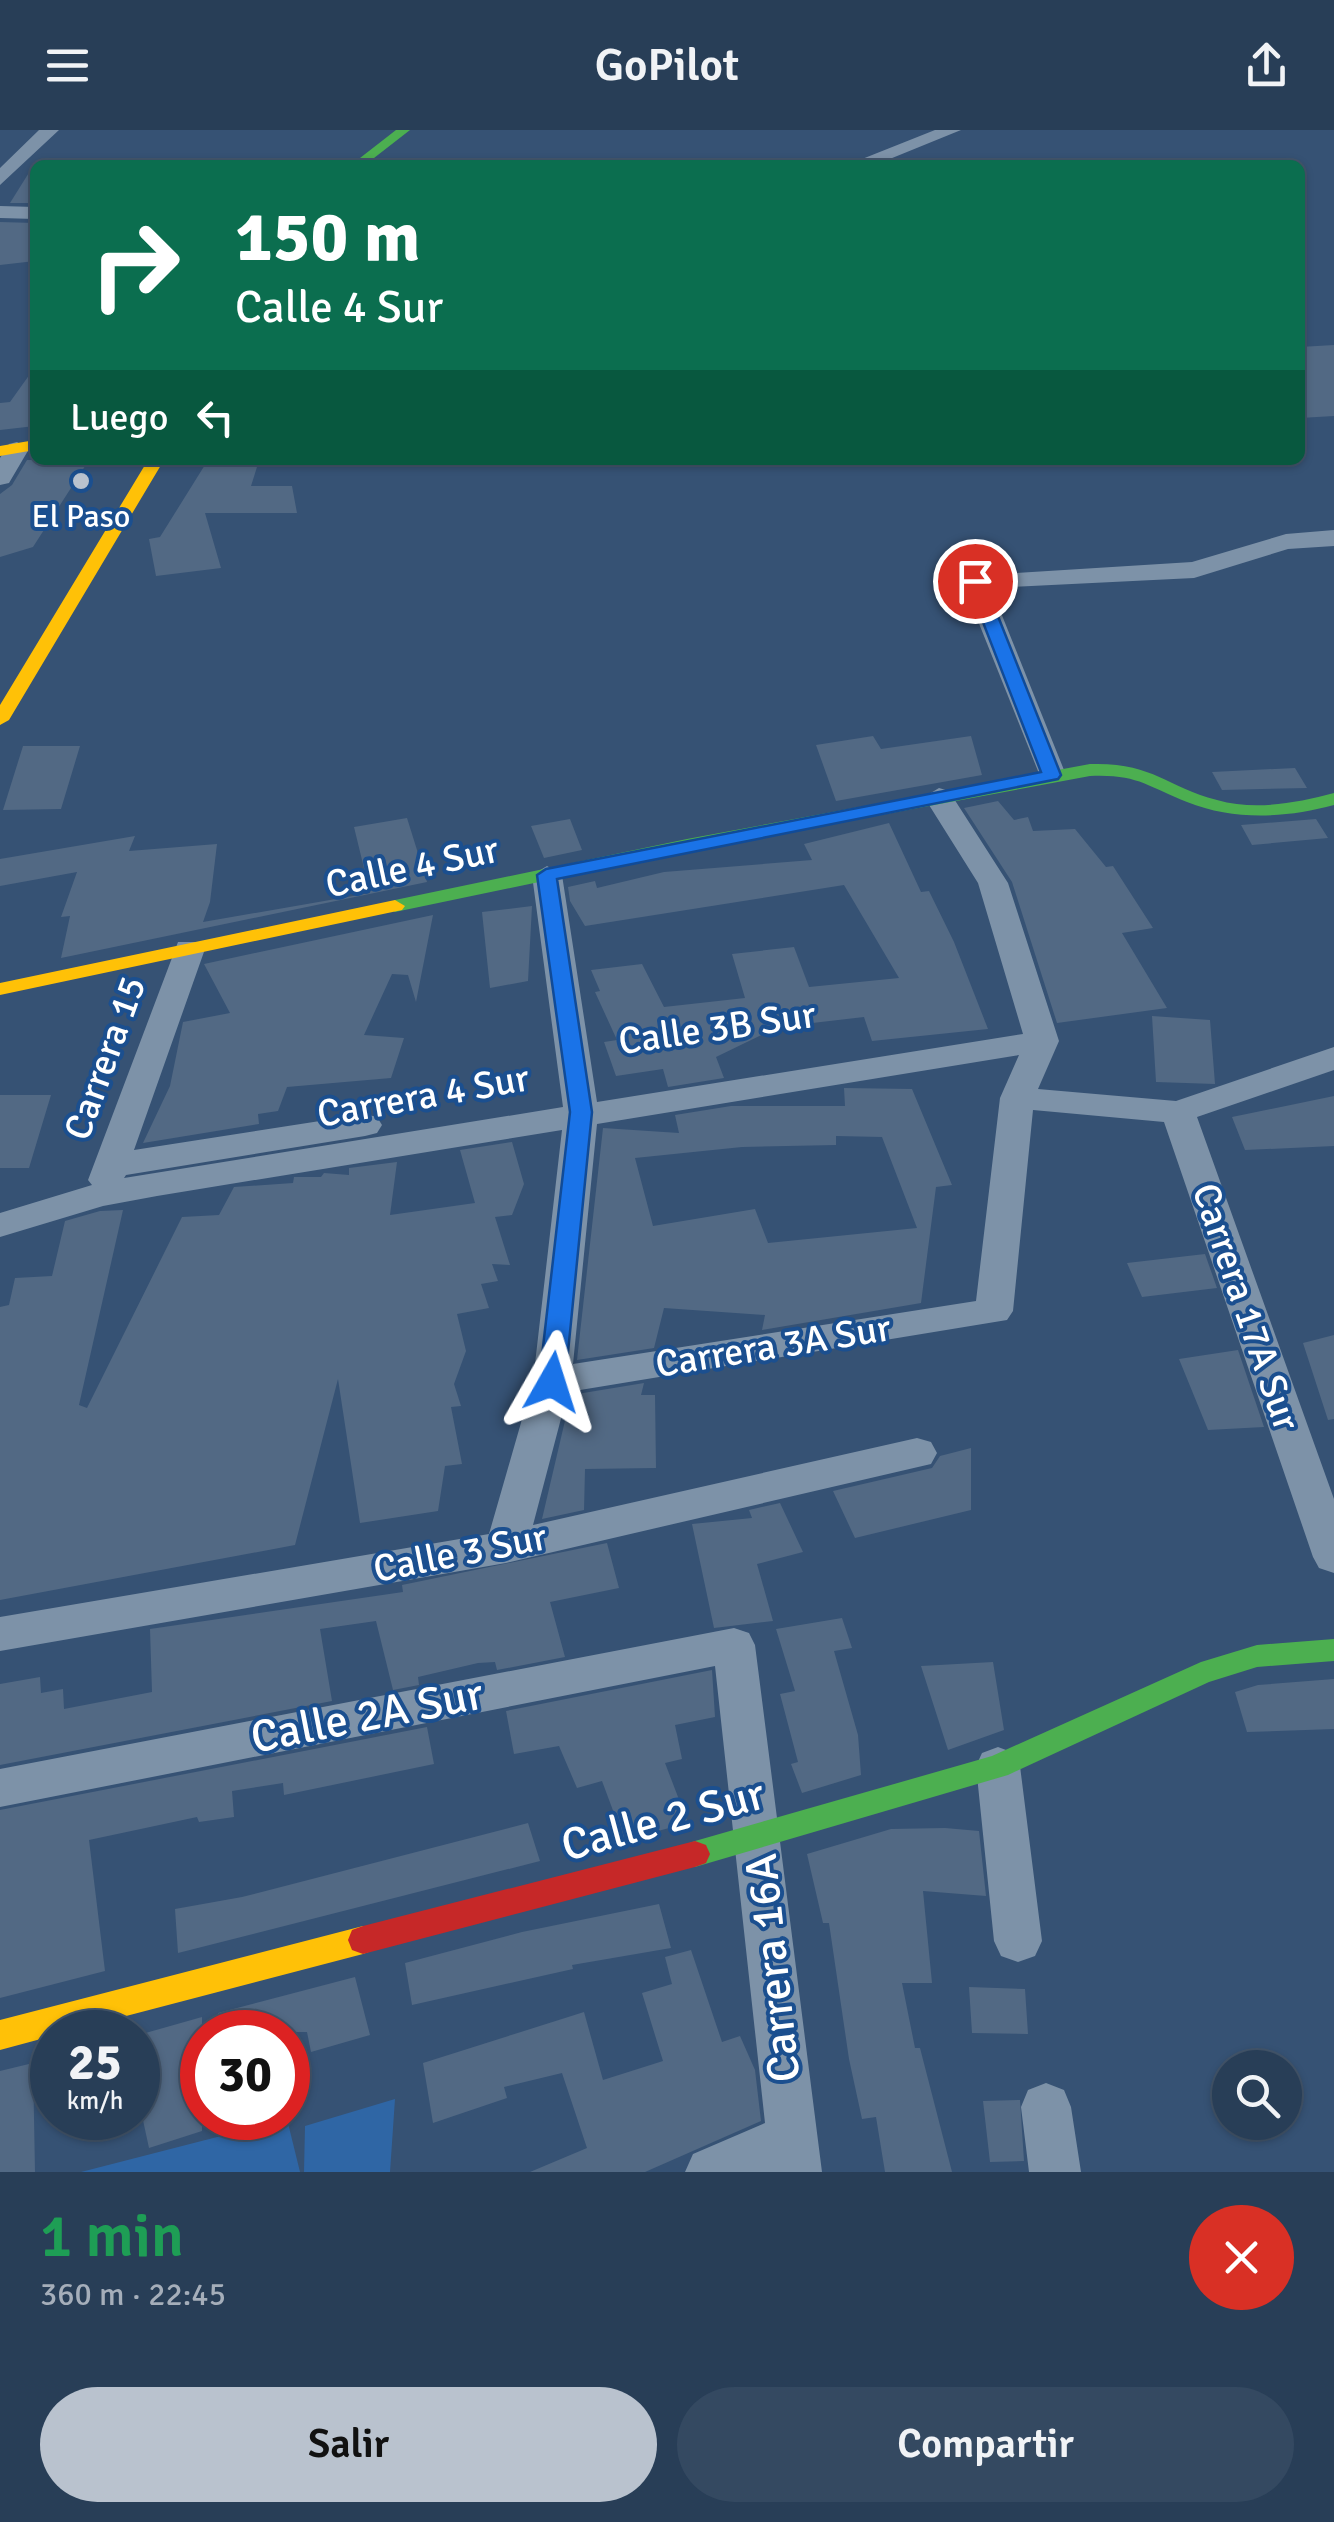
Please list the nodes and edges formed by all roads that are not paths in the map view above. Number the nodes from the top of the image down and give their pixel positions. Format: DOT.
graph roads {
  1 [pos="50,130"];
  2 [pos="404,130"];
  3 [pos="952,130"];
  4 [pos="365,160"];
  5 [pos="871,160"];
  6 [pos="0,179"];
  7 [pos="0,212"];
  8 [pos="30,212"];
  9 [pos="17,444"];
  10 [pos="153,465"];
  11 [pos="0,478"];
  12 [pos="1334,538"];
  13 [pos="0,720"];
  14 [pos="1052,775"];
  15 [pos="939,797"];
  16 [pos="1334,799"];
  17 [pos="546,875"];
  18 [pos="189,949"];
  19 [pos="0,989"];
  20 [pos="1040,1033"];
  21 [pos="1334,1058"];
  22 [pos="1016,1098"];
  23 [pos="581,1101"];
  24 [pos="1178,1112"];
  25 [pos="106,1180"];
  26 [pos="0,1225"];
  27 [pos="552,1382"];
  28 [pos="917,1453"];
  29 [pos="506,1547"];
  30 [pos="1334,1558"];
  31 [pos="0,1634"];
  32 [pos="734,1645"];
  33 [pos="1334,1650"];
  34 [pos="998,1766"];
  35 [pos="0,1788"];
  36 [pos="759,1837"];
  37 [pos="1018,1942"];
  38 [pos="0,2035"];
  39 [pos="1046,2107"];
  40 [pos="794,2154"];
  41 [pos="712,2172"];
  42 [pos="1055,2172"];
  1 -- 6 [label="street"];
  2 -- 4 [label="street"];
  3 -- 5 [label="street"];
  7 -- 8 [label="street"];
  9 -- 11 [label="street"];
  10 -- 13 [label="street"];
  12 -- 14 [label="street"];
  14 -- 15 [label="street, Calle 4 Sur"];
  14 -- 16 [label="street, Calle 4 Sur"];
  15 -- 17 [label="street, Calle 4 Sur"];
  15 -- 20 [label="street"];
  17 -- 18 [label="street, Calle 4 Sur"];
  17 -- 23 [label="street"];
  18 -- 19 [label="street, Calle 4 Sur"];
  18 -- 25 [label="street, Carrera 15"];
  20 -- 22 [label="street"];
  20 -- 23 [label="street, Carrera 4 Sur"];
  21 -- 24 [label="street"];
  22 -- 24 [label="street"];
  22 -- 27 [label="street, Carrera 3A Sur"];
  23 -- 25 [label="street, Carrera 4 Sur"];
  23 -- 27 [label="street"];
  24 -- 30 [label="street, Carrera 17A Sur"];
  25 -- 26 [label="street, Carrera 4 Sur"];
  27 -- 29 [label="street"];
  28 -- 29 [label="street, Calle 3 Sur"];
  29 -- 31 [label="street, Calle 3 Sur"];
  32 -- 35 [label="street, Calle 2A Sur"];
  32 -- 36 [label="street, Carrera 16A"];
  33 -- 34 [label="street, Calle 2 Sur"];
  34 -- 36 [label="street, Calle 2 Sur"];
  34 -- 37 [label="street"];
  36 -- 38 [label="street, Calle 2 Sur"];
  36 -- 40 [label="street, Carrera 16A"];
  39 -- 42 [label="street"];
  40 -- 41 [label="street"];
}
